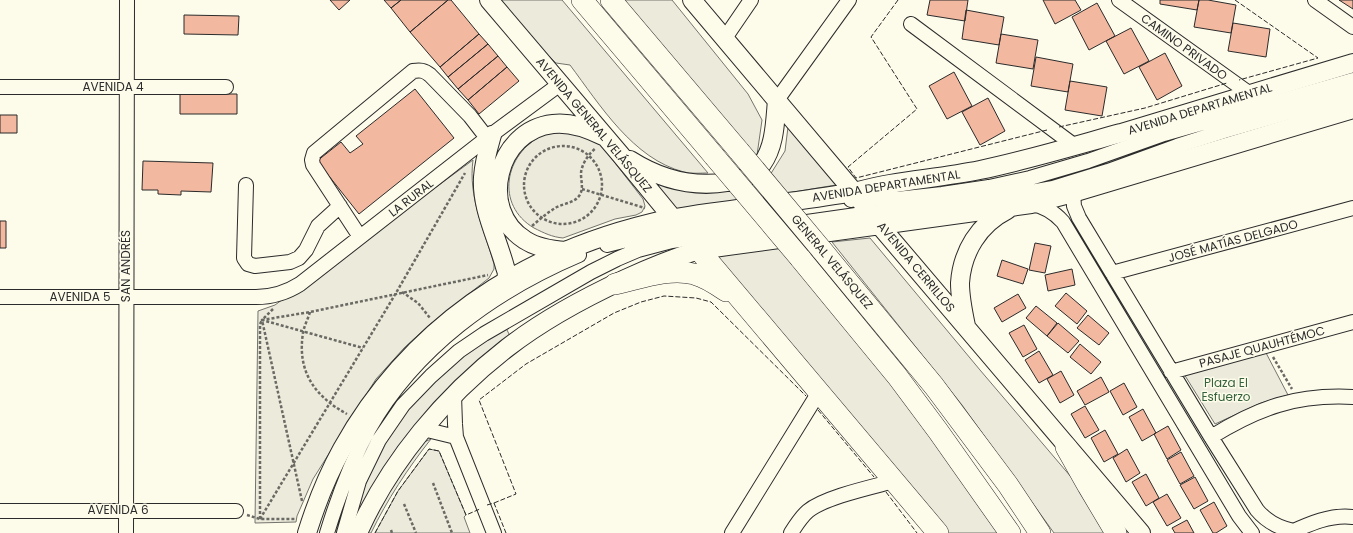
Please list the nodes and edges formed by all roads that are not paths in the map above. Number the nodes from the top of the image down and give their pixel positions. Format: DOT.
graph roads {
  1 [pos="127,0"];
  2 [pos="489,0"];
  3 [pos="582,0"];
  4 [pos="611,0"];
  5 [pos="692,0"];
  6 [pos="751,0"];
  7 [pos="849,0"];
  8 [pos="1119,0"];
  9 [pos="1315,0"];
  10 [pos="911,24"];
  11 [pos="1353,27"];
  12 [pos="724,38"];
  13 [pos="1353,63"];
  14 [pos="1353,80"];
  15 [pos="560,84"];
  16 [pos="0,87"];
  17 [pos="127,87"];
  18 [pos="226,87"];
  19 [pos="1250,94"];
  20 [pos="1353,94"];
  21 [pos="776,100"];
  22 [pos="1353,109"];
  23 [pos="490,137"];
  24 [pos="613,146"];
  25 [pos="1075,146"];
  26 [pos="246,185"];
  27 [pos="1073,193"];
  28 [pos="856,195"];
  29 [pos="1031,204"];
  30 [pos="340,206"];
  31 [pos="1011,207"];
  32 [pos="1353,208"];
  33 [pos="875,220"];
  34 [pos="686,234"];
  35 [pos="360,237"];
  36 [pos="567,251"];
  37 [pos="1112,273"];
  38 [pos="499,277"];
  39 [pos="615,284"];
  40 [pos="256,297"];
  41 [pos="0,298"];
  42 [pos="126,298"];
  43 [pos="743,303"];
  44 [pos="1353,322"];
  45 [pos="966,327"];
  46 [pos="1171,372"];
  47 [pos="819,392"];
  48 [pos="454,395"];
  49 [pos="1353,397"];
  50 [pos="423,429"];
  51 [pos="456,437"];
  52 [pos="1211,437"];
  53 [pos="1066,446"];
  54 [pos="894,481"];
  55 [pos="126,510"];
  56 [pos="0,511"];
  57 [pos="236,511"];
  58 [pos="1353,518"];
  59 [pos="304,526"];
  60 [pos="1292,532"];
  61 [pos="126,533"];
  62 [pos="327,533"];
  63 [pos="344,533"];
  64 [pos="358,533"];
  65 [pos="494,533"];
  66 [pos="732,533"];
  67 [pos="791,533"];
  68 [pos="938,533"];
  69 [pos="1010,533"];
  70 [pos="1040,533"];
  71 [pos="1116,533"];
  72 [pos="1141,533"];
  73 [pos="1252,533"];
  1 -- 17 [label="street, SAN ANDRÉS"];
  2 -- 15 [label="main road, AVENIDA GENERAL VELÁSQUEZ"];
  3 -- 69 [label="highway, GENERAL VELÁSQUEZ, bridge"];
  4 -- 70 [label="highway, GENERAL VELÁSQUEZ, bridge"];
  5 -- 12 [label="main road, AVENIDA CERRILLOS"];
  6 -- 12 [label="street"];
  7 -- 21 [label="street"];
  8 -- 19 [label="street, CAMINO PRIVADO"];
  9 -- 11 [label="street"];
  10 -- 25 [label="street"];
  12 -- 21 [label="main road, AVENIDA CERRILLOS"];
  13 -- 19 [label="main road, AVENIDA DEPARTAMENTAL"];
  14 -- 28 [label="street"];
  15 -- 23 [label="street, LA RURAL"];
  15 -- 24 [label="main road, AVENIDA GENERAL VELÁSQUEZ"];
  16 -- 17 [label="street, AVENIDA 4"];
  17 -- 18 [label="street, AVENIDA 4"];
  17 -- 42 [label="street, SAN ANDRÉS"];
  19 -- 25 [label="main road, AVENIDA DEPARTAMENTAL"];
  20 -- 33 [label="street"];
  21 -- 24 [label="main road"];
  21 -- 28 [label="main road, AVENIDA CERRILLOS"];
  22 -- 27 [label="main road, AVENIDA DEPARTAMENTAL"];
  23 -- 30 [label="street"];
  23 -- 35 [label="street, LA RURAL"];
  23 -- 38 [label="main road"];
  24 -- 34 [label="main road, AVENIDA GENERAL VELÁSQUEZ"];
  24 -- 36 [label="main road"];
  25 -- 28 [label="main road, AVENIDA DEPARTAMENTAL"];
  26 -- 30 [label="street"];
  27 -- 29 [label="main road, AVENIDA DEPARTAMENTAL"];
  27 -- 37 [label="street"];
  28 -- 33 [label="main road, AVENIDA CERRILLOS"];
  28 -- 34 [label="main road, AVENIDA DEPARTAMENTAL"];
  29 -- 31 [label="main road, AVENIDA DEPARTAMENTAL"];
  29 -- 73 [label="street"];
  30 -- 35 [label="street"];
  31 -- 33 [label="main road, AVENIDA DEPARTAMENTAL"];
  31 -- 45 [label="main road"];
  32 -- 37 [label="street, JOSÉ MATÍAS DELGADO"];
  33 -- 34 [label="main road, AVENIDA DEPARTAMENTAL"];
  33 -- 45 [label="main road, AVENIDA CERRILLOS"];
  34 -- 36 [label="main road, AVENIDA DEPARTAMENTAL"];
  34 -- 39 [label="main road, AVENIDA DEPARTAMENTAL"];
  34 -- 43 [label="highway"];
  34 -- 62 [label="street"];
  34 -- 63 [label="street"];
  35 -- 40 [label="street, LA RURAL"];
  36 -- 38 [label="main road, AVENIDA DEPARTAMENTAL"];
  37 -- 46 [label="street"];
  38 -- 59 [label="main road, AVENIDA DEPARTAMENTAL"];
  39 -- 43 [label="highway"];
  39 -- 48 [label="main road, AVENIDA DEPARTAMENTAL"];
  40 -- 42 [label="street, AVENIDA 5"];
  41 -- 42 [label="street, AVENIDA 5"];
  42 -- 55 [label="street, SAN ANDRÉS"];
  43 -- 47 [label="highway"];
  44 -- 46 [label="street, PASAJE QUAUHTÉMOC"];
  45 -- 53 [label="main road, AVENIDA CERRILLOS"];
  46 -- 52 [label="street"];
  47 -- 54 [label="highway"];
  47 -- 66 [label="street"];
  48 -- 50 [label="main road, AVENIDA DEPARTAMENTAL"];
  48 -- 51 [label="street"];
  49 -- 52 [label="street"];
  50 -- 51 [label="street"];
  50 -- 64 [label="main road, AVENIDA DEPARTAMENTAL"];
  51 -- 65 [label="street"];
  52 -- 60 [label="street"];
  53 -- 71 [label="highway"];
  53 -- 72 [label="main road, AVENIDA CERRILLOS"];
  54 -- 67 [label="street"];
  54 -- 68 [label="highway"];
  55 -- 56 [label="street, AVENIDA 6"];
  55 -- 57 [label="street, AVENIDA 6"];
  55 -- 61 [label="street, SAN ANDRÉS"];
  58 -- 60 [label="street"];
}
